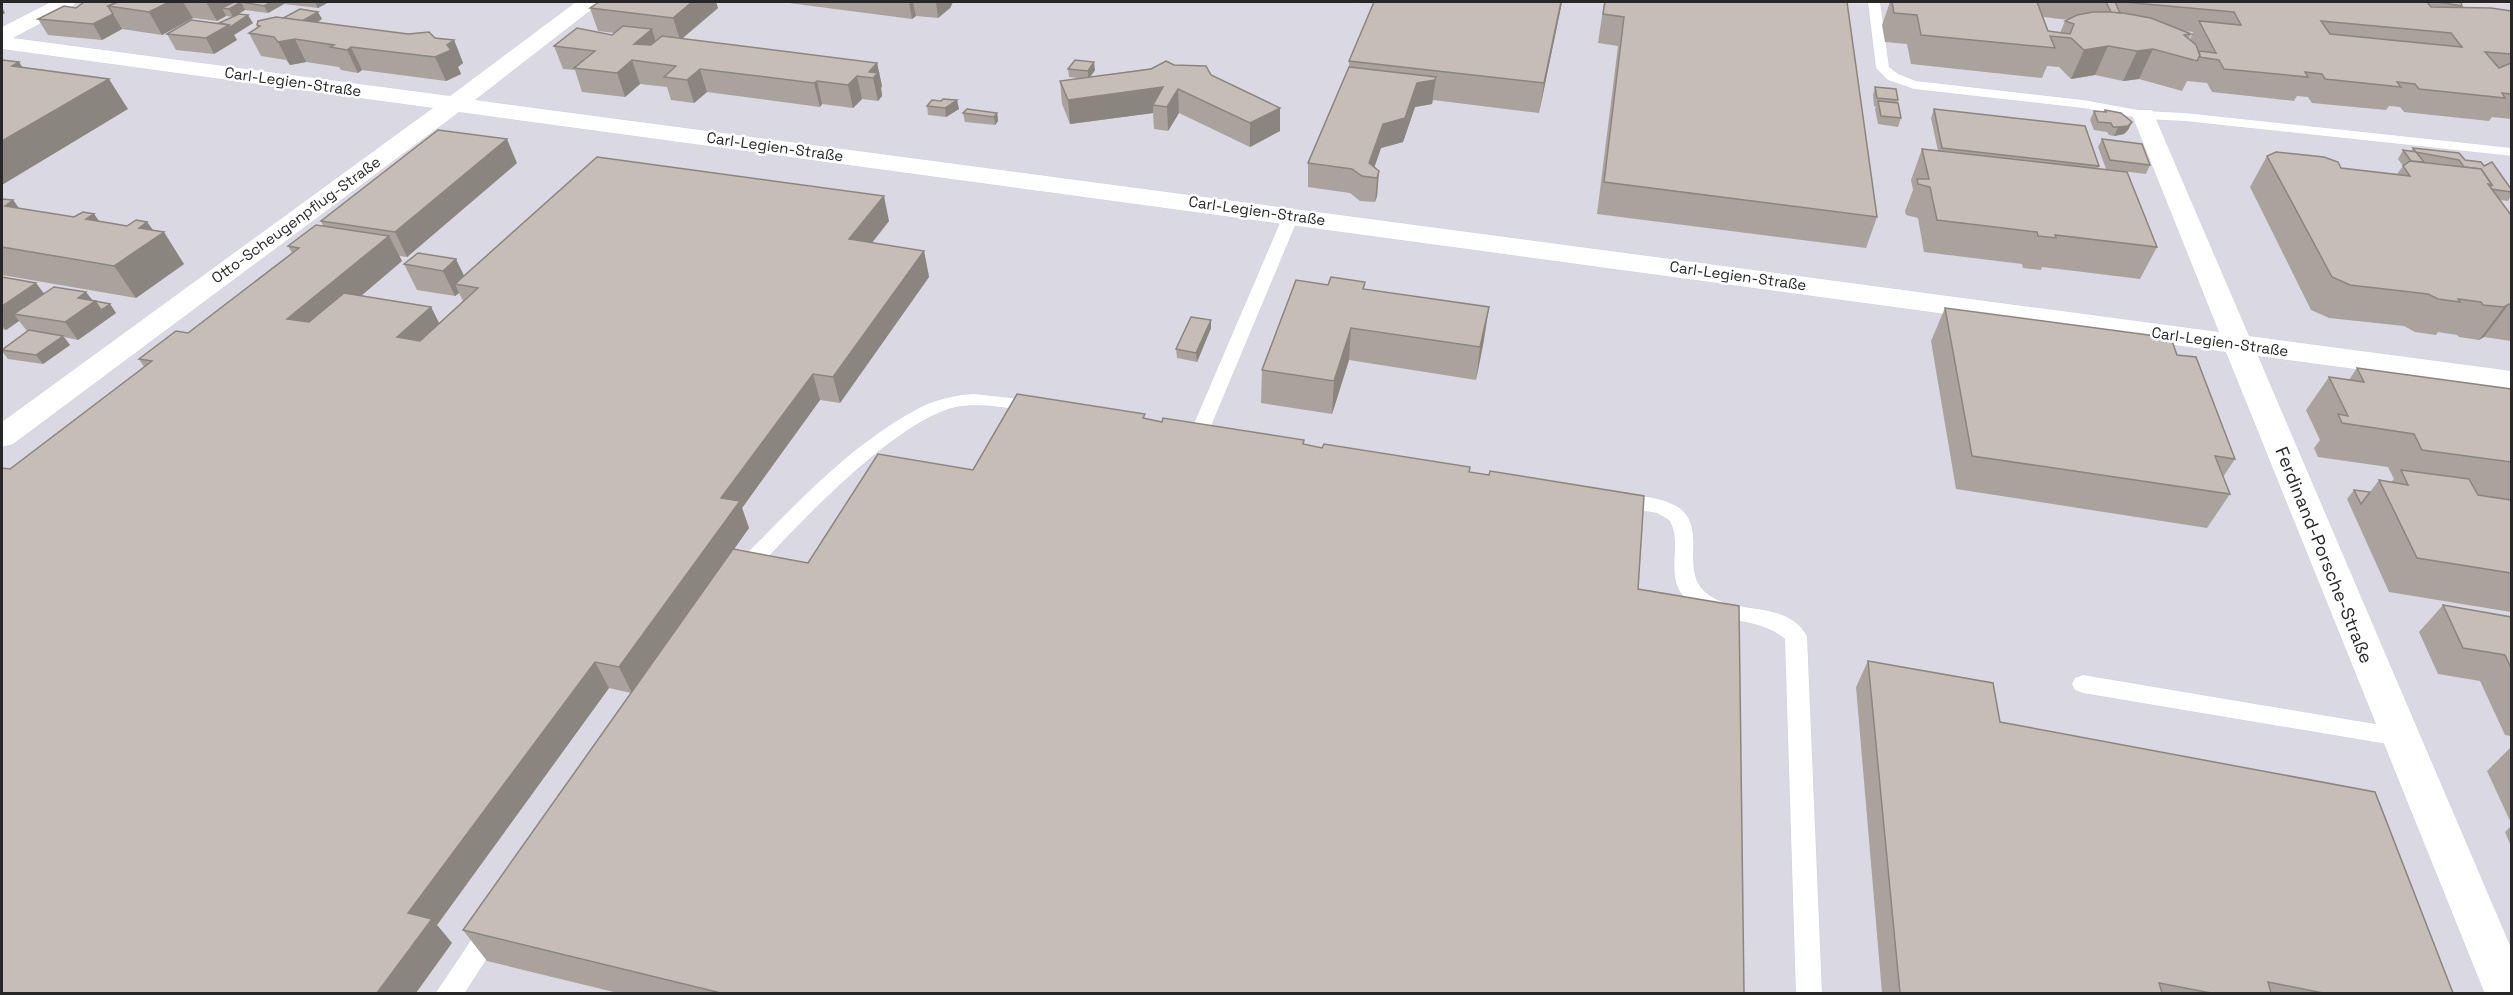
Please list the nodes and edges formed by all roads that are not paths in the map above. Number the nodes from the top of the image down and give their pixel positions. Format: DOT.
graph roads {
  1 [pos="66,2"];
  2 [pos="589,2"];
  3 [pos="1874,2"];
  4 [pos="2,35"];
  5 [pos="2,43"];
  6 [pos="454,104"];
  7 [pos="2144,115"];
  8 [pos="2511,152"];
  9 [pos="1291,216"];
  10 [pos="2239,344"];
  11 [pos="2511,381"];
  12 [pos="1056,410"];
  13 [pos="2,437"];
  14 [pos="1221,437"];
  15 [pos="1595,497"];
  16 [pos="726,594"];
  17 [pos="2083,684"];
  18 [pos="2399,737"];
  19 [pos="503,915"];
  20 [pos="2506,981"];
  21 [pos="448,993"];
  22 [pos="1809,993"];
  1 -- 4 [label="street"];
  2 -- 6 [label="street, Otto-Scheugenpflug-Straße"];
  3 -- 7 [label="lane"];
  5 -- 6 [label="street, Carl-Legien-Straße"];
  6 -- 9 [label="street, Carl-Legien-Straße"];
  6 -- 13 [label="street, Otto-Scheugenpflug-Straße"];
  7 -- 8 [label="lane"];
  7 -- 10 [label="street, Ferdinand-Porsche-Straße"];
  9 -- 10 [label="street, Carl-Legien-Straße"];
  9 -- 14 [label="lane"];
  10 -- 11 [label="street, Carl-Legien-Straße"];
  10 -- 18 [label="street, Ferdinand-Porsche-Straße"];
  12 -- 16 [label="lane"];
  15 -- 22 [label="lane"];
  17 -- 18 [label="lane"];
  18 -- 20 [label="street, Ferdinand-Porsche-Straße"];
  19 -- 21 [label="lane"];
}
